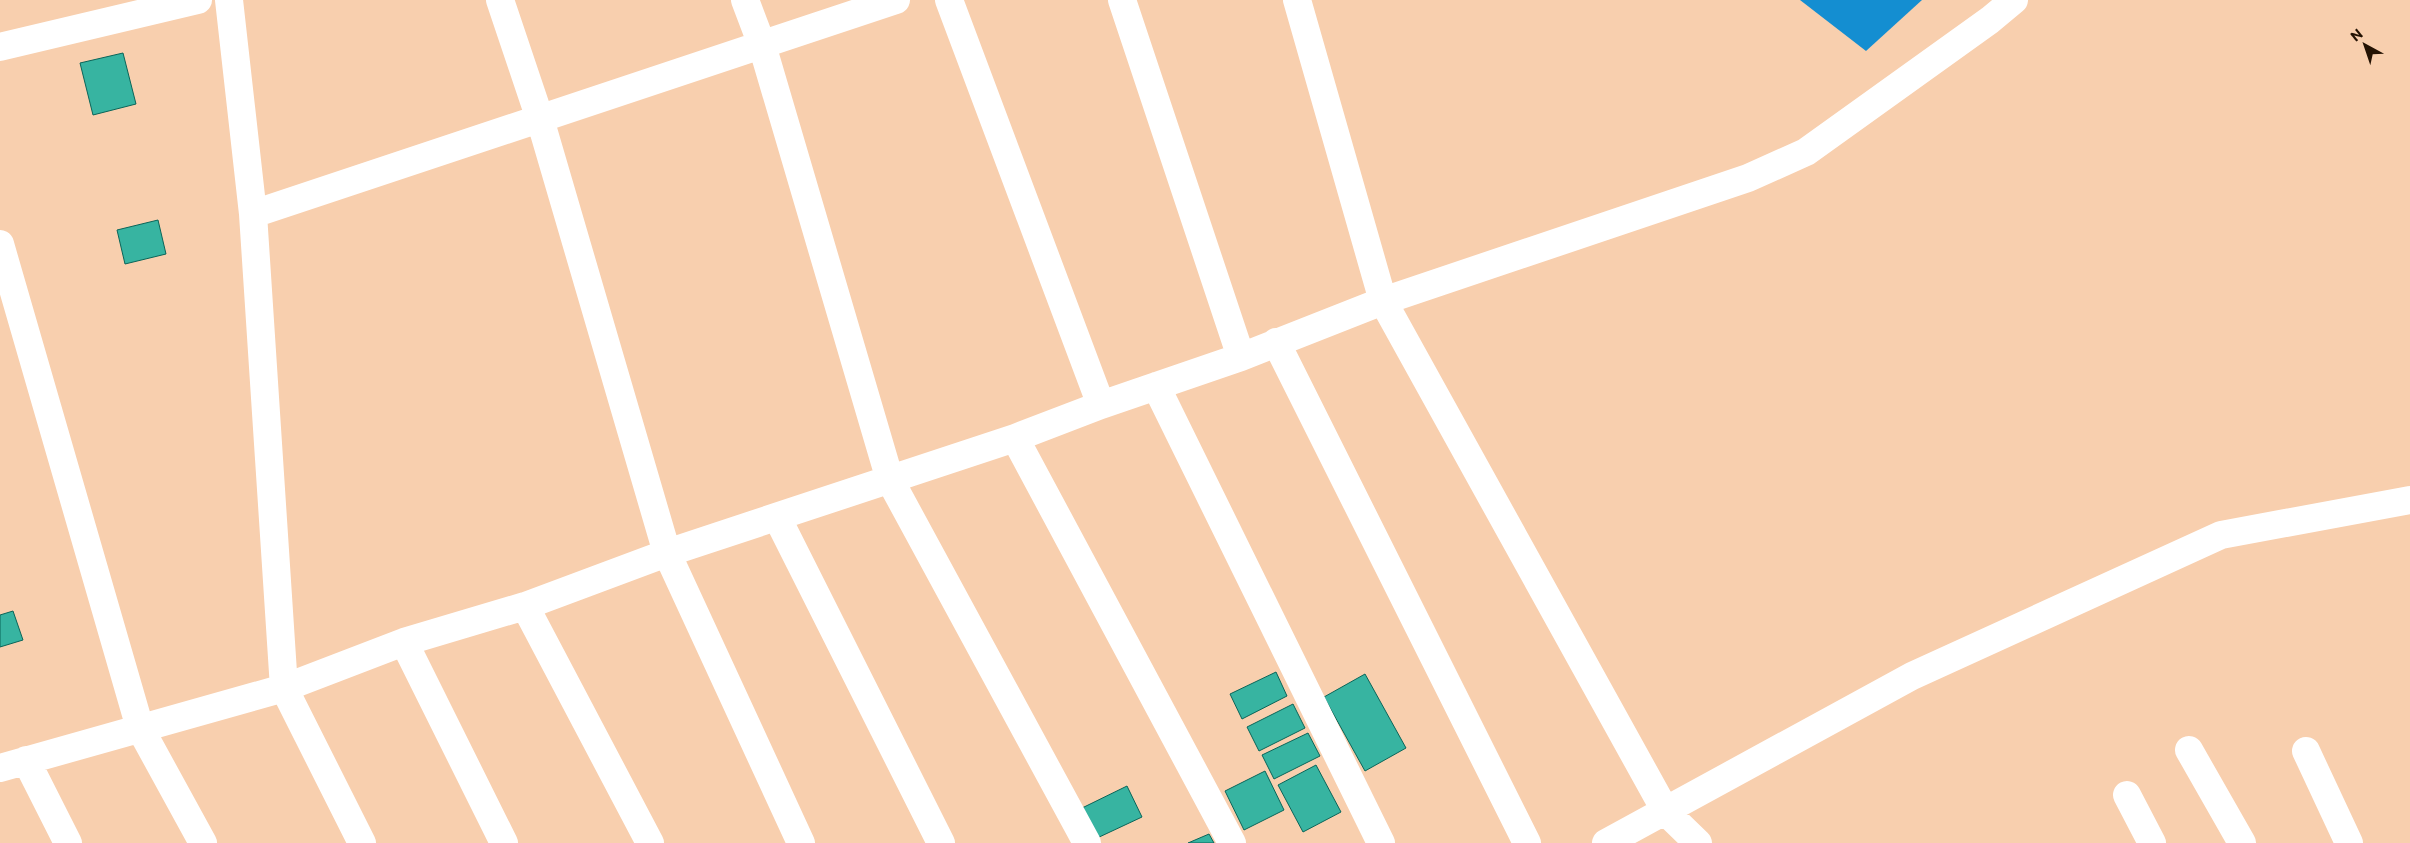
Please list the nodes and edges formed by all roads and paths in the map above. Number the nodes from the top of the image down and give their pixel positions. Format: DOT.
graph roads {
  1 [pos="198,0"];
  2 [pos="229,0"];
  3 [pos="500,0"];
  4 [pos="745,0"];
  5 [pos="896,0"];
  6 [pos="949,0"];
  7 [pos="1122,0"];
  8 [pos="1297,0"];
  9 [pos="2014,0"];
  10 [pos="127,8"];
  11 [pos="762,45"];
  12 [pos="0,47"];
  13 [pos="540,119"];
  14 [pos="253,214"];
  15 [pos="0,244"];
  16 [pos="1383,301"];
  17 [pos="1276,342"];
  18 [pos="1240,357"];
  19 [pos="1156,386"];
  20 [pos="1101,405"];
  21 [pos="1015,438"];
  22 [pos="890,480"];
  23 [pos="2410,500"];
  24 [pos="777,517"];
  25 [pos="667,553"];
  26 [pos="526,606"];
  27 [pos="404,642"];
  28 [pos="284,688"];
  29 [pos="140,728"];
  30 [pos="2189,750"];
  31 [pos="2306,751"];
  32 [pos="26,760"];
  33 [pos="0,768"];
  34 [pos="2127,795"];
  35 [pos="1666,812"];
  36 [pos="68,843"];
  37 [pos="203,843"];
  38 [pos="362,843"];
  39 [pos="504,843"];
  40 [pos="650,843"];
  41 [pos="802,843"];
  42 [pos="941,843"];
  43 [pos="1087,843"];
  44 [pos="1232,843"];
  45 [pos="1381,843"];
  46 [pos="1527,843"];
  47 [pos="1606,843"];
  48 [pos="1698,843"];
  49 [pos="2152,843"];
  50 [pos="2242,843"];
  51 [pos="2349,843"];
  1 -- 10 [label="street"];
  2 -- 14 [label="street"];
  3 -- 13 [label="street"];
  4 -- 11 [label="street"];
  5 -- 11 [label="street"];
  6 -- 20 [label="street"];
  7 -- 18 [label="street"];
  8 -- 16 [label="street"];
  9 -- 16 [label="street"];
  10 -- 12 [label="street"];
  11 -- 13 [label="street"];
  11 -- 22 [label="street"];
  13 -- 14 [label="street"];
  13 -- 25 [label="street"];
  14 -- 28 [label="street"];
  15 -- 29 [label="street"];
  16 -- 17 [label="street"];
  16 -- 35 [label="street"];
  17 -- 18 [label="street"];
  17 -- 46 [label="street"];
  18 -- 19 [label="street"];
  19 -- 20 [label="street"];
  19 -- 45 [label="street"];
  20 -- 21 [label="street"];
  21 -- 22 [label="street"];
  21 -- 44 [label="street"];
  22 -- 24 [label="street"];
  22 -- 43 [label="street"];
  23 -- 35 [label="street"];
  24 -- 25 [label="street"];
  24 -- 42 [label="street"];
  25 -- 26 [label="street"];
  25 -- 41 [label="street"];
  26 -- 27 [label="street"];
  26 -- 40 [label="street"];
  27 -- 28 [label="street"];
  27 -- 39 [label="street"];
  28 -- 29 [label="street"];
  28 -- 38 [label="street"];
  29 -- 32 [label="street"];
  29 -- 37 [label="street"];
  30 -- 50 [label="street"];
  31 -- 51 [label="street"];
  32 -- 33 [label="street"];
  32 -- 36 [label="street"];
  34 -- 49 [label="street"];
  35 -- 47 [label="street"];
  35 -- 48 [label="street"];
}
